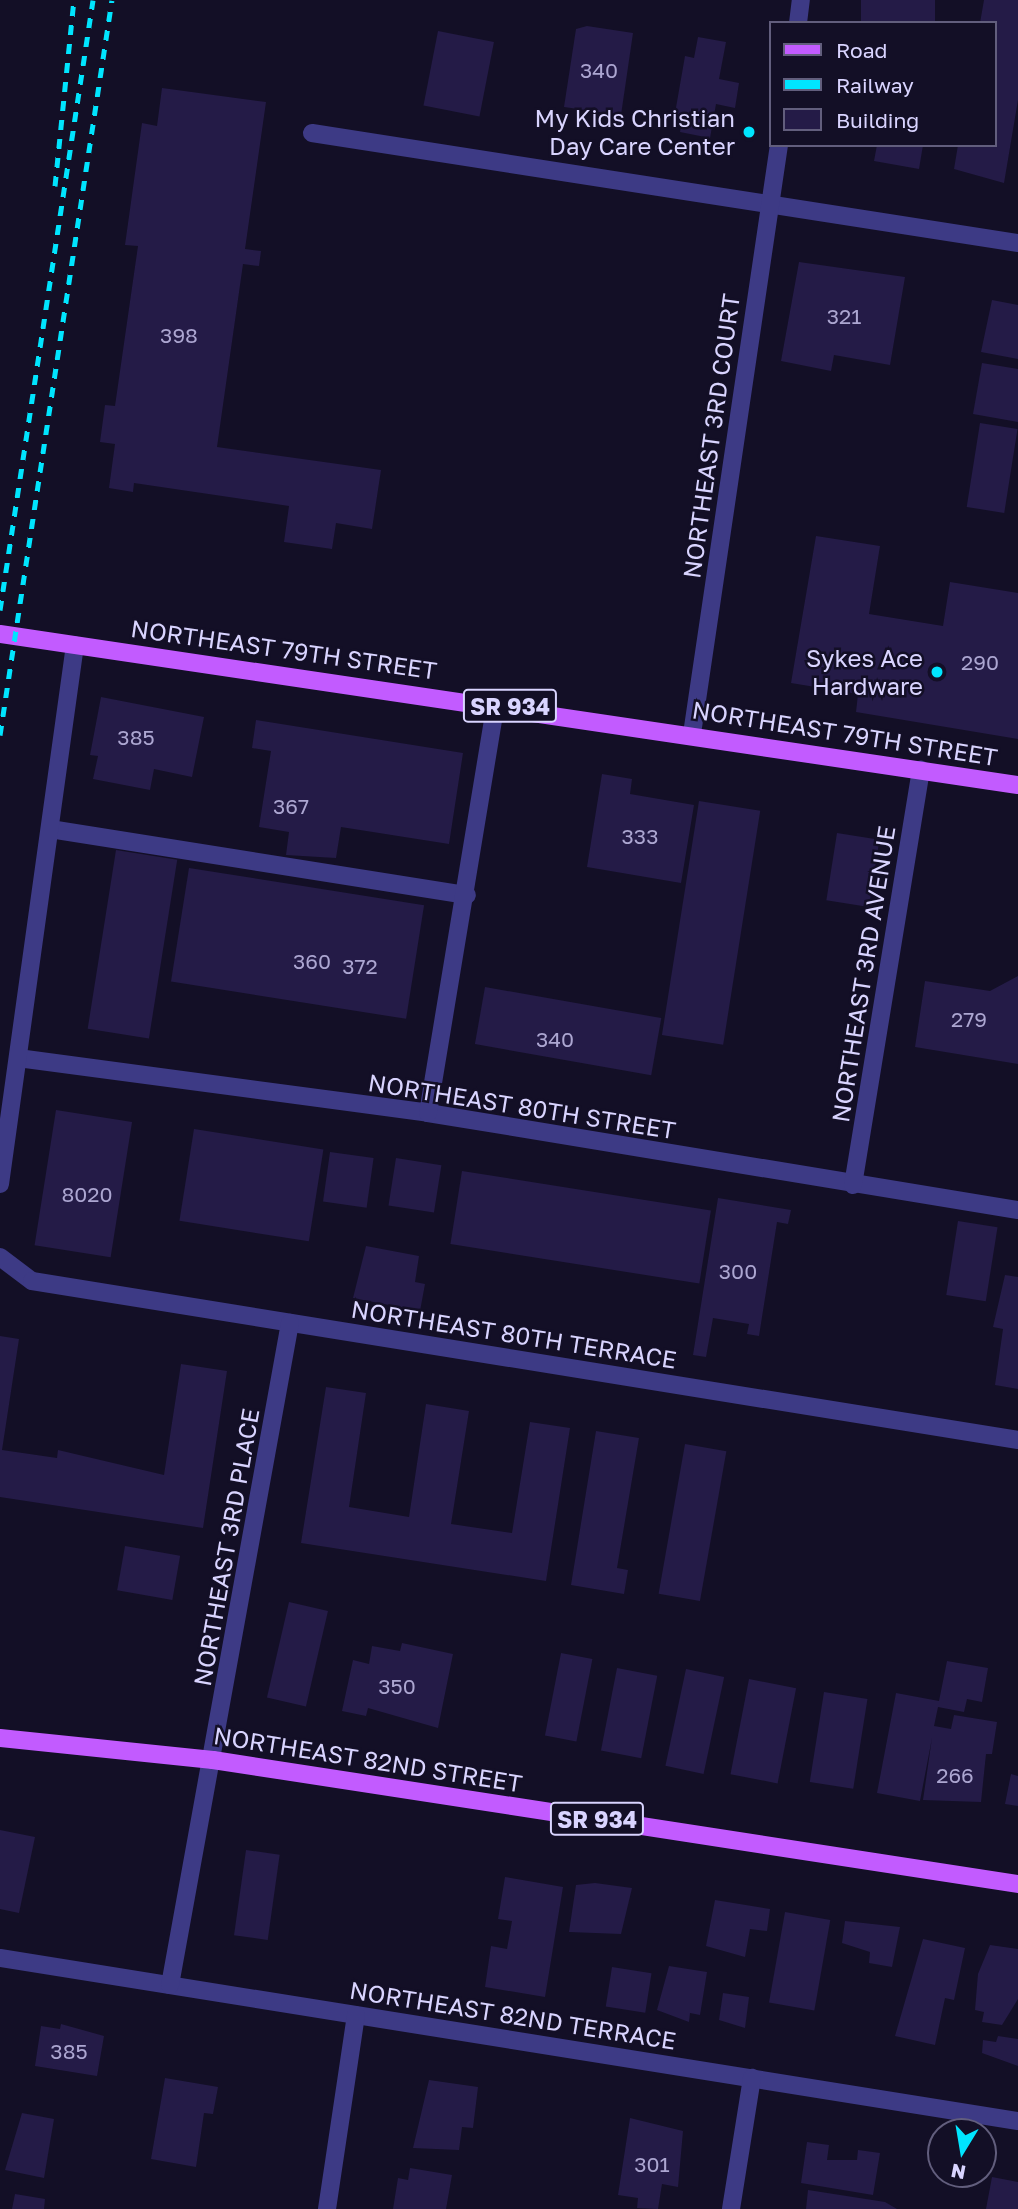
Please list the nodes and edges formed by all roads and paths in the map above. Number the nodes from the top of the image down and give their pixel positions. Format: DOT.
graph roads {
  1 [pos="801,0"];
  2 [pos="798,21"];
  3 [pos="312,133"];
  4 [pos="779,147"];
  5 [pos="770,204"];
  6 [pos="1018,243"];
  7 [pos="0,634"];
  8 [pos="75,645"];
  9 [pos="496,704"];
  10 [pos="692,734"];
  11 [pos="921,770"];
  12 [pos="1018,785"];
  13 [pos="50,829"];
  14 [pos="467,895"];
  15 [pos="18,1058"];
  16 [pos="428,1113"];
  17 [pos="0,1184"];
  18 [pos="853,1185"];
  19 [pos="1018,1210"];
  20 [pos="3,1261"];
  21 [pos="290,1323"];
  22 [pos="1018,1440"];
  23 [pos="0,1738"];
  24 [pos="213,1760"];
  25 [pos="1018,1884"];
  26 [pos="0,1958"];
  27 [pos="170,1985"];
  28 [pos="356,2015"];
  29 [pos="752,2078"];
  30 [pos="1018,2121"];
  31 [pos="327,2209"];
  32 [pos="731,2209"];
  1 -- 2 [label="street"];
  3 -- 5 [label="street"];
  4 -- 5 [label="street, NORTHEAST 3RD COURT"];
  5 -- 6 [label="street"];
  5 -- 10 [label="street, NORTHEAST 3RD COURT"];
  7 -- 8 [label="main road, NORTHEAST 79TH STREET / SR 934"];
  8 -- 9 [label="main road, NORTHEAST 79TH STREET / SR 934"];
  8 -- 13 [label="street"];
  9 -- 10 [label="main road, NORTHEAST 79TH STREET / SR 934"];
  9 -- 14 [label="street"];
  10 -- 11 [label="main road, NORTHEAST 79TH STREET / SR 934"];
  11 -- 12 [label="main road, NORTHEAST 79TH STREET / SR 934"];
  11 -- 18 [label="street, NORTHEAST 3RD AVENUE"];
  13 -- 14 [label="street"];
  13 -- 15 [label="street"];
  14 -- 16 [label="street"];
  15 -- 16 [label="street, NORTHEAST 80TH STREET"];
  15 -- 17 [label="street"];
  16 -- 18 [label="street, NORTHEAST 80TH STREET"];
  18 -- 19 [label="street, NORTHEAST 80TH STREET"];
  20 -- 21 [label="street, NORTHEAST 80TH TERRACE"];
  21 -- 22 [label="street, NORTHEAST 80TH TERRACE"];
  21 -- 24 [label="street, NORTHEAST 3RD PLACE"];
  23 -- 24 [label="main road, NORTHEAST 82ND STREET / SR 934"];
  24 -- 25 [label="main road, NORTHEAST 82ND STREET / SR 934"];
  24 -- 27 [label="street, NORTHEAST 3RD PLACE"];
  26 -- 27 [label="street, NORTHEAST 82ND TERRACE"];
  27 -- 28 [label="street, NORTHEAST 82ND TERRACE"];
  28 -- 29 [label="street, NORTHEAST 82ND TERRACE"];
  28 -- 31 [label="street"];
  29 -- 30 [label="street, NORTHEAST 82ND TERRACE"];
  29 -- 32 [label="street"];
}
